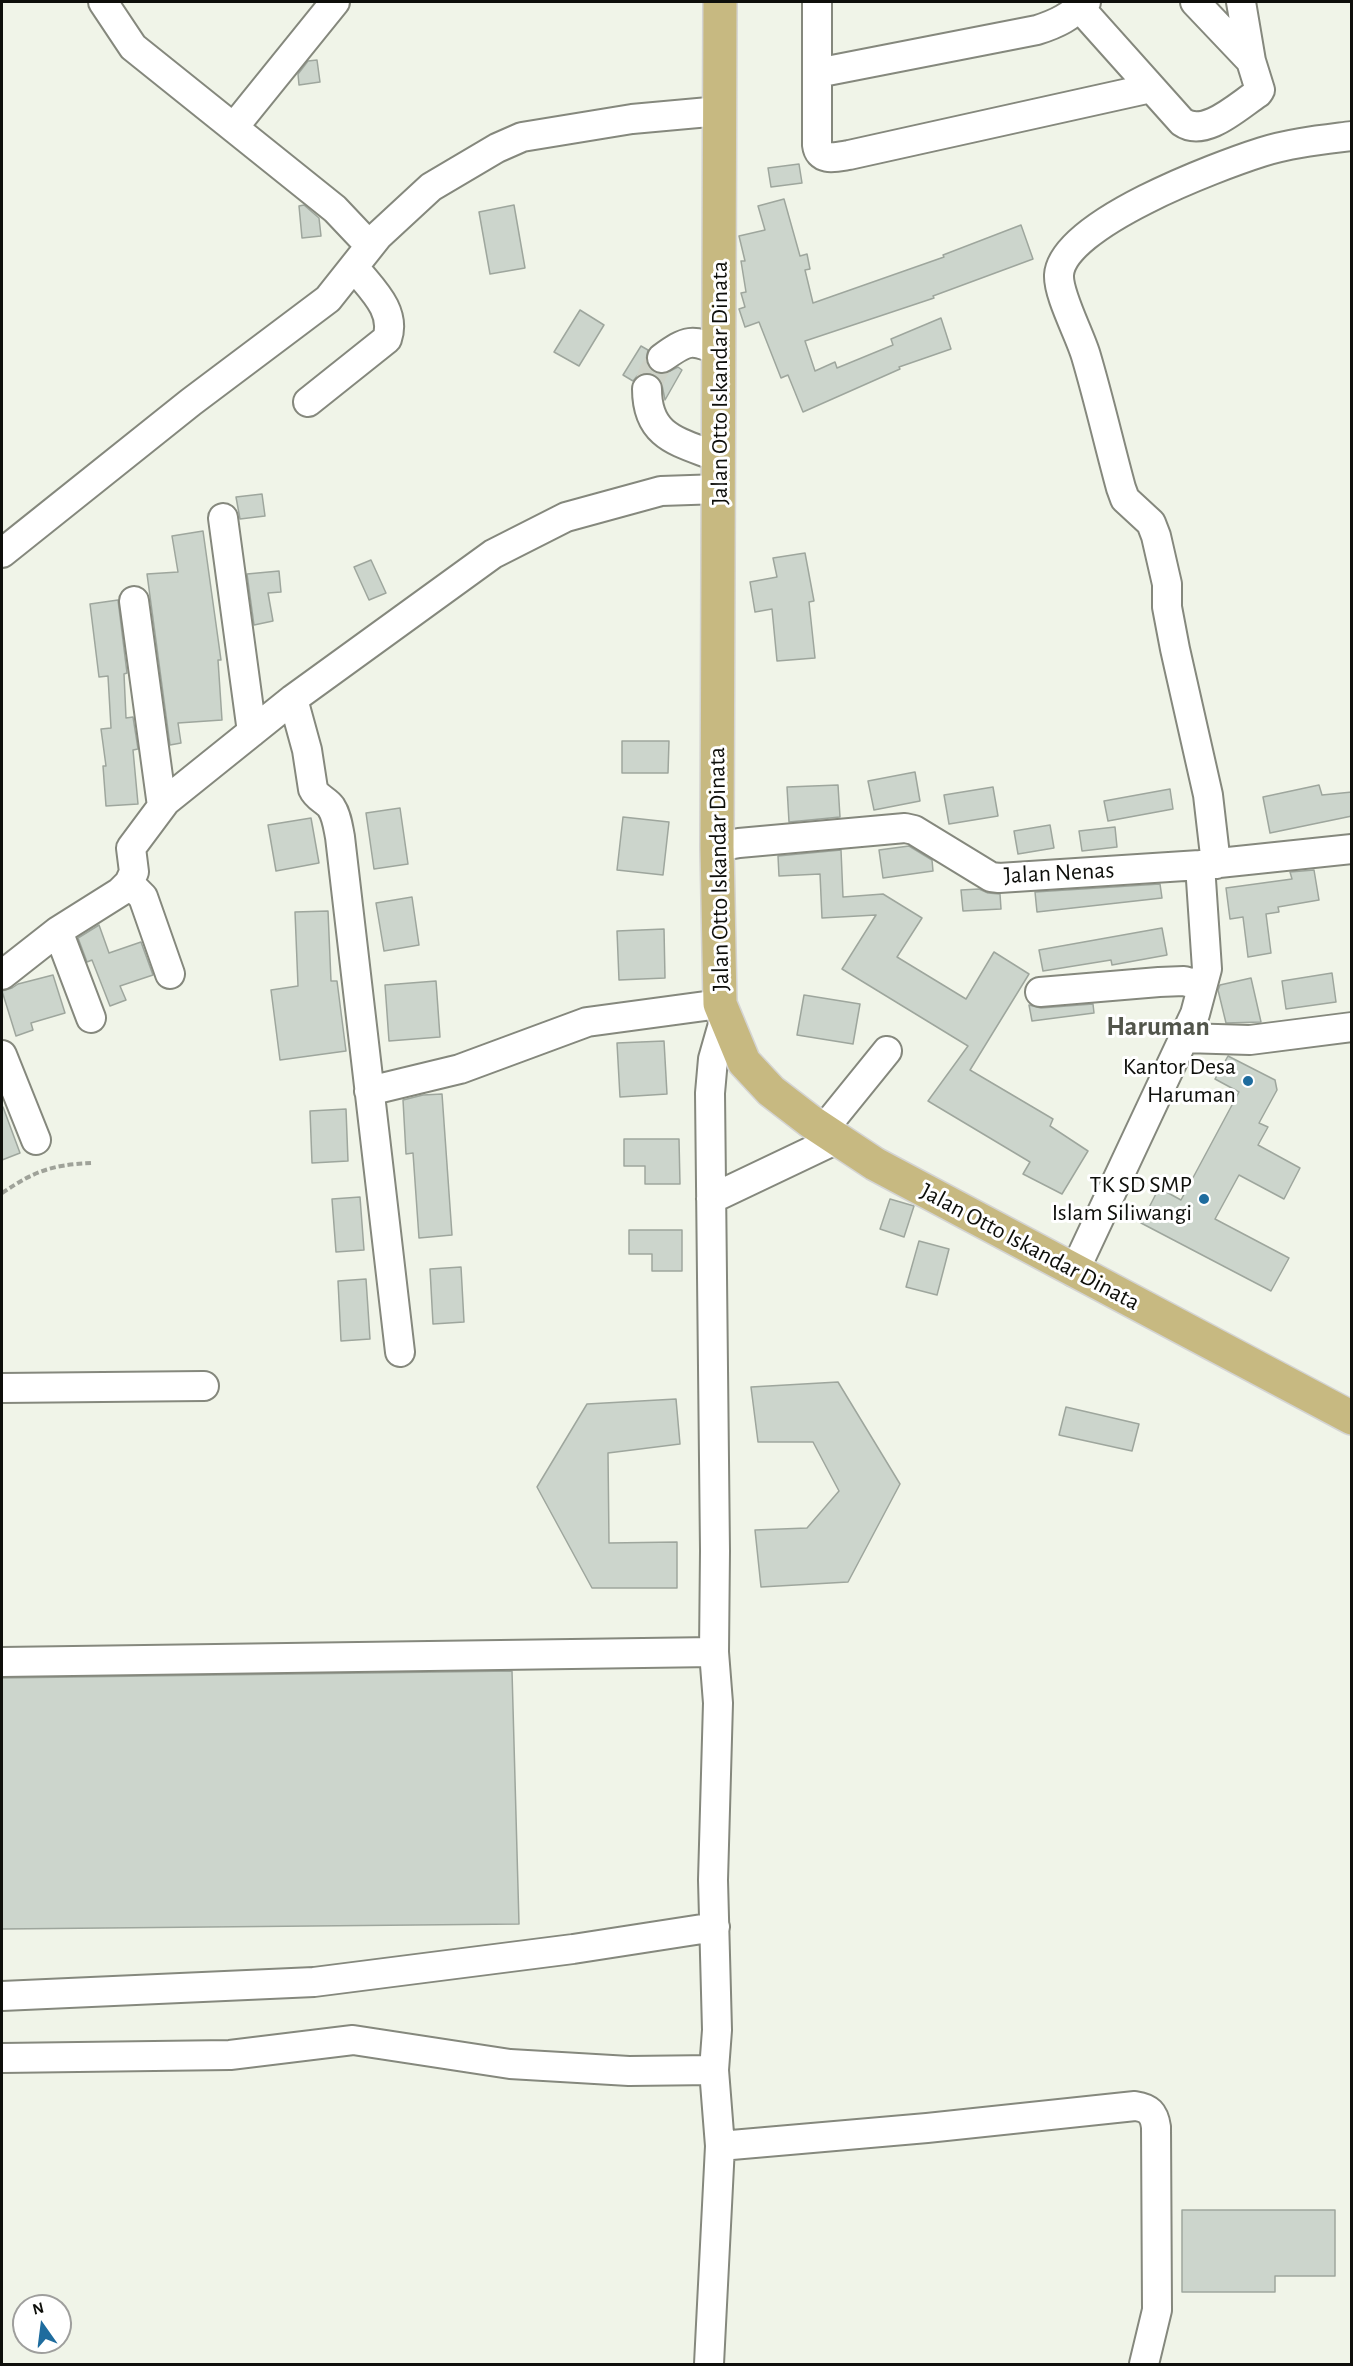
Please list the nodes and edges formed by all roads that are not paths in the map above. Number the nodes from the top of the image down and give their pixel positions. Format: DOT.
graph roads {
  1 [pos="103,2"];
  2 [pos="335,2"];
  3 [pos="720,2"];
  4 [pos="817,2"];
  5 [pos="1195,2"];
  6 [pos="1241,2"];
  7 [pos="1083,5"];
  8 [pos="1251,61"];
  9 [pos="817,73"];
  10 [pos="1151,88"];
  11 [pos="720,111"];
  12 [pos="234,127"];
  13 [pos="1352,136"];
  14 [pos="362,256"];
  15 [pos="720,352"];
  16 [pos="662,358"];
  17 [pos="647,389"];
  18 [pos="309,402"];
  19 [pos="720,473"];
  20 [pos="223,518"];
  21 [pos="2,553"];
  22 [pos="134,601"];
  23 [pos="293,699"];
  24 [pos="252,732"];
  25 [pos="162,806"];
  26 [pos="717,847"];
  27 [pos="1352,849"];
  28 [pos="1208,865"];
  29 [pos="129,883"];
  30 [pos="58,931"];
  31 [pos="170,974"];
  32 [pos="2,975"];
  33 [pos="1202,986"];
  34 [pos="1040,992"];
  35 [pos="723,1010"];
  36 [pos="91,1018"];
  37 [pos="1352,1027"];
  38 [pos="1184,1038"];
  39 [pos="887,1051"];
  40 [pos="2,1055"];
  41 [pos="369,1091"];
  42 [pos="830,1134"];
  43 [pos="36,1140"];
  44 [pos="711,1199"];
  45 [pos="1074,1272"];
  46 [pos="400,1352"];
  47 [pos="204,1386"];
  48 [pos="2,1388"];
  49 [pos="1352,1418"];
  50 [pos="714,1652"];
  51 [pos="2,1662"];
  52 [pos="715,1927"];
  53 [pos="2,1996"];
  54 [pos="2,2058"];
  55 [pos="714,2070"];
  56 [pos="720,2146"];
  57 [pos="709,2364"];
  58 [pos="1144,2364"];
  1 -- 12 [label="street"];
  2 -- 12 [label="street"];
  3 -- 11 [label="main road, Jalan Otto Iskandar Dinata"];
  4 -- 9 [label="street"];
  5 -- 8 [label="street"];
  6 -- 8 [label="street"];
  7 -- 9 [label="street"];
  7 -- 10 [label="street"];
  8 -- 10 [label="street"];
  9 -- 10 [label="street"];
  11 -- 14 [label="street"];
  11 -- 15 [label="main road, Jalan Otto Iskandar Dinata"];
  12 -- 14 [label="street"];
  13 -- 28 [label="street"];
  14 -- 18 [label="street"];
  14 -- 21 [label="street"];
  15 -- 16 [label="street"];
  15 -- 19 [label="main road, Jalan Otto Iskandar Dinata"];
  17 -- 19 [label="street"];
  19 -- 23 [label="street"];
  19 -- 26 [label="main road, Jalan Otto Iskandar Dinata"];
  20 -- 24 [label="street"];
  22 -- 25 [label="street"];
  23 -- 24 [label="street"];
  23 -- 41 [label="street"];
  24 -- 25 [label="street"];
  25 -- 29 [label="street"];
  26 -- 28 [label="street, Jalan Nenas"];
  26 -- 35 [label="main road, Jalan Otto Iskandar Dinata"];
  27 -- 28 [label="street, Jalan Nenas"];
  28 -- 33 [label="street"];
  29 -- 30 [label="street"];
  29 -- 31 [label="street"];
  30 -- 32 [label="street"];
  30 -- 36 [label="street"];
  33 -- 34 [label="street"];
  33 -- 38 [label="street"];
  35 -- 41 [label="street"];
  35 -- 42 [label="main road, Jalan Otto Iskandar Dinata"];
  35 -- 44 [label="street"];
  37 -- 38 [label="street"];
  38 -- 45 [label="street"];
  39 -- 42 [label="street"];
  40 -- 43 [label="street"];
  41 -- 46 [label="street"];
  42 -- 44 [label="street"];
  42 -- 45 [label="main road, Jalan Otto Iskandar Dinata"];
  44 -- 50 [label="street"];
  45 -- 49 [label="main road, Jalan Otto Iskandar Dinata"];
  47 -- 48 [label="street"];
  50 -- 51 [label="street"];
  50 -- 52 [label="street"];
  52 -- 53 [label="street"];
  52 -- 55 [label="street"];
  54 -- 55 [label="street"];
  55 -- 56 [label="street"];
  56 -- 57 [label="street"];
  56 -- 58 [label="street"];
}
